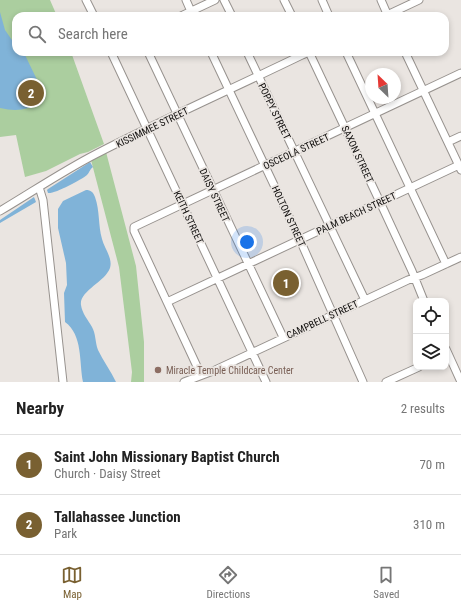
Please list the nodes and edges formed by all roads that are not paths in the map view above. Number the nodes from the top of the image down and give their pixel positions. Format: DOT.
graph roads {
  1 [pos="86,0"];
  2 [pos="186,0"];
  3 [pos="215,0"];
  4 [pos="224,0"];
  5 [pos="284,0"];
  6 [pos="322,0"];
  7 [pos="381,0"];
  8 [pos="419,0"];
  9 [pos="92,12"];
  10 [pos="191,12"];
  11 [pos="195,12"];
  12 [pos="230,12"];
  13 [pos="290,12"];
  14 [pos="327,12"];
  15 [pos="386,12"];
  16 [pos="395,12"];
  17 [pos="113,56"];
  18 [pos="150,56"];
  19 [pos="213,56"];
  20 [pos="249,56"];
  21 [pos="300,56"];
  22 [pos="311,56"];
  23 [pos="348,56"];
  24 [pos="407,56"];
  25 [pos="461,73"];
  26 [pos="258,76"];
  27 [pos="229,90"];
  28 [pos="424,91"];
  29 [pos="375,114"];
  30 [pos="177,115"];
  31 [pos="346,127"];
  32 [pos="148,129"];
  33 [pos="461,136"];
  34 [pos="448,142"];
  35 [pos="294,152"];
  36 [pos="265,165"];
  37 [pos="460,167"];
  38 [pos="39,187"];
  39 [pos="410,188"];
  40 [pos="213,189"];
  41 [pos="380,202"];
  42 [pos="183,204"];
  43 [pos="0,211"];
  44 [pos="329,226"];
  45 [pos="300,240"];
  46 [pos="461,257"];
  47 [pos="446,264"];
  48 [pos="248,265"];
  49 [pos="414,278"];
  50 [pos="218,279"];
  51 [pos="423,298"];
  52 [pos="365,300"];
  53 [pos="167,302"];
  54 [pos="332,315"];
  55 [pos="283,337"];
  56 [pos="252,352"];
  57 [pos="449,357"];
  58 [pos="413,370"];
  59 [pos="201,375"];
  60 [pos="63,382"];
  61 [pos="184,382"];
  62 [pos="266,382"];
  63 [pos="363,382"];
  64 [pos="386,382"];
  65 [pos="461,382"];
  1 -- 9 [label="street"];
  2 -- 10 [label="street"];
  3 -- 11 [label="street"];
  4 -- 12 [label="street"];
  5 -- 13 [label="street"];
  6 -- 14 [label="street"];
  7 -- 15 [label="street"];
  8 -- 16 [label="street"];
  17 -- 32 [label="street, KEITH STREET"];
  18 -- 30 [label="street, DAISY STREET"];
  19 -- 27 [label="street, HOLTON STREET"];
  20 -- 26 [label="street, POPPY STREET"];
  21 -- 26 [label="street, KISSIMMEE STREET"];
  22 -- 31 [label="street, SAXON STREET"];
  23 -- 29 [label="street"];
  24 -- 28 [label="street"];
  25 -- 28 [label="street, OSCEOLA STREET"];
  26 -- 27 [label="street, KISSIMMEE STREET"];
  26 -- 35 [label="street, POPPY STREET"];
  27 -- 30 [label="street, KISSIMMEE STREET"];
  27 -- 36 [label="street, HOLTON STREET"];
  28 -- 29 [label="street, OSCEOLA STREET"];
  28 -- 34 [label="street"];
  29 -- 31 [label="street, OSCEOLA STREET"];
  29 -- 39 [label="street"];
  30 -- 32 [label="street, KISSIMMEE STREET"];
  30 -- 40 [label="street, DAISY STREET"];
  31 -- 35 [label="street, OSCEOLA STREET"];
  31 -- 41 [label="street, SAXON STREET"];
  32 -- 38 [label="street, KISSIMMEE STREET"];
  32 -- 42 [label="street, KEITH STREET"];
  33 -- 34 [label="street"];
  34 -- 37 [label="street"];
  35 -- 36 [label="street, OSCEOLA STREET"];
  35 -- 44 [label="street, POPPY STREET"];
  36 -- 40 [label="street, OSCEOLA STREET"];
  36 -- 45 [label="street, HOLTON STREET"];
  37 -- 39 [label="street, PALM BEACH STREET"];
  38 -- 43 [label="street, KISSIMMEE STREET"];
  38 -- 60 [label="street"];
  39 -- 41 [label="street, PALM BEACH STREET"];
  39 -- 47 [label="street"];
  40 -- 42 [label="street, OSCEOLA STREET"];
  40 -- 48 [label="street, DAISY STREET"];
  41 -- 44 [label="street, PALM BEACH STREET"];
  41 -- 49 [label="street, SAXON STREET"];
  42 -- 50 [label="street, KEITH STREET"];
  42 -- 53 [label="street, OSCEOLA STREET"];
  44 -- 45 [label="street, PALM BEACH STREET"];
  44 -- 52 [label="street, POPPY STREET"];
  45 -- 48 [label="street, PALM BEACH STREET"];
  45 -- 54 [label="street, HOLTON STREET"];
  46 -- 47 [label="street, CAMPBELL STREET"];
  47 -- 49 [label="street, CAMPBELL STREET"];
  48 -- 50 [label="street, PALM BEACH STREET"];
  48 -- 55 [label="street, DAISY STREET"];
  49 -- 51 [label="street, SAXON STREET"];
  49 -- 52 [label="street, CAMPBELL STREET"];
  50 -- 53 [label="street, PALM BEACH STREET"];
  50 -- 56 [label="street, KEITH STREET"];
  52 -- 54 [label="street, CAMPBELL STREET"];
  53 -- 59 [label="street"];
  54 -- 55 [label="street, CAMPBELL STREET"];
  54 -- 63 [label="street, HOLTON STREET"];
  55 -- 56 [label="street, CAMPBELL STREET"];
  56 -- 59 [label="street, CAMPBELL STREET"];
  56 -- 62 [label="street, KEITH STREET"];
  57 -- 65 [label="street"];
  58 -- 64 [label="street"];
  59 -- 61 [label="street, CAMPBELL STREET"];
}
